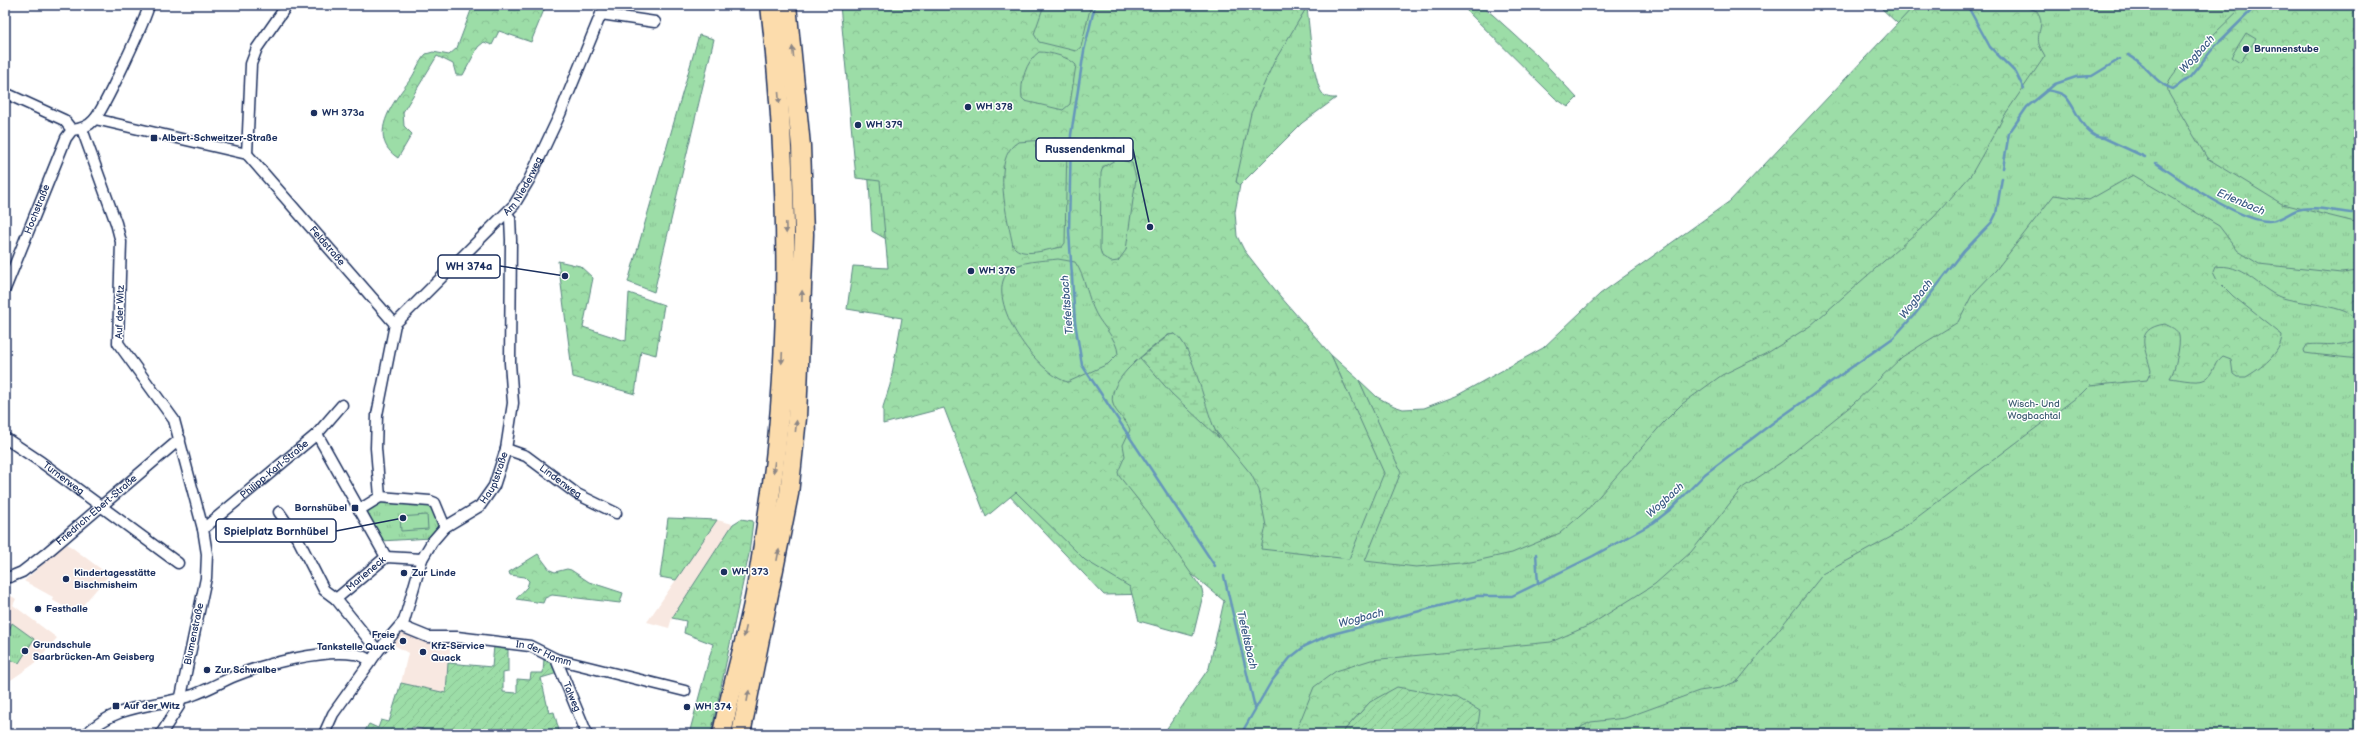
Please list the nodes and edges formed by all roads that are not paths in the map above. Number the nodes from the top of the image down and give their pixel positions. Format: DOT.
graph roads {
  1 [pos="149,5"];
  2 [pos="287,5"];
  3 [pos="770,5"];
  4 [pos="787,5"];
  5 [pos="655,22"];
  6 [pos="5,93"];
  7 [pos="95,119"];
  8 [pos="77,129"];
  9 [pos="247,154"];
  10 [pos="506,214"];
  11 [pos="5,289"];
  12 [pos="395,324"];
  13 [pos="342,405"];
  14 [pos="317,434"];
  15 [pos="5,438"];
  16 [pos="180,439"];
  17 [pos="506,450"];
  18 [pos="380,497"];
  19 [pos="100,508"];
  20 [pos="359,510"];
  21 [pos="279,512"];
  22 [pos="616,514"];
  23 [pos="445,526"];
  24 [pos="202,529"];
  25 [pos="386,557"];
  26 [pos="422,559"];
  27 [pos="178,563"];
  28 [pos="10,577"];
  29 [pos="336,599"];
  30 [pos="401,626"];
  31 [pos="378,651"];
  32 [pos="556,659"];
  33 [pos="371,661"];
  34 [pos="685,690"];
  35 [pos="179,697"];
  36 [pos="86,734"];
  37 [pos="161,734"];
  38 [pos="324,734"];
  39 [pos="587,734"];
  40 [pos="722,734"];
  41 [pos="741,734"];
  1 -- 7 [label="street, Hochstraße"];
  2 -- 9 [label="street"];
  3 -- 40 [label="highway, one-way"];
  41 -- 4 [label="highway, one-way"];
  5 -- 10 [label="street, Am Niederweg"];
  6 -- 8 [label="street"];
  7 -- 8 [label="street, Hochstraße"];
  7 -- 9 [label="street"];
  8 -- 11 [label="street, Hochstraße"];
  8 -- 16 [label="street, Auf der Witz"];
  9 -- 12 [label="street, Feldstraße"];
  10 -- 12 [label="street, Am Niederweg"];
  10 -- 17 [label="street, Hauptstraße"];
  12 -- 18 [label="street"];
  13 -- 14 [label="street, Philipp-Karl-Straße"];
  14 -- 20 [label="street"];
  14 -- 24 [label="street, Philipp-Karl-Straße"];
  15 -- 19 [label="street, Turnerweg"];
  16 -- 19 [label="street, Friedrich-Ebert-Straße"];
  16 -- 24 [label="street, Auf der Witz"];
  17 -- 22 [label="street, Lindenweg"];
  17 -- 23 [label="street, Hauptstraße"];
  18 -- 20 [label="street"];
  18 -- 23 [label="street"];
  19 -- 27 [label="street, Turnerweg"];
  19 -- 28 [label="street, Friedrich-Ebert-Straße"];
  20 -- 25 [label="street"];
  21 -- 29 [label="street, Marieneck"];
  23 -- 26 [label="street, Hauptstraße"];
  24 -- 35 [label="street, Blumenstraße"];
  25 -- 26 [label="street, Marieneck"];
  25 -- 29 [label="street, Marieneck"];
  26 -- 30 [label="street, Hauptstraße"];
  29 -- 31 [label="street, Marieneck"];
  30 -- 31 [label="street, Hauptstraße"];
  30 -- 32 [label="street, In der Hamm"];
  31 -- 33 [label="street, Hauptstraße"];
  32 -- 34 [label="street, In der Hamm"];
  32 -- 39 [label="street, Talweg"];
  33 -- 35 [label="street"];
  33 -- 38 [label="street, Hauptstraße"];
  35 -- 36 [label="street"];
  35 -- 37 [label="street, Blumenstraße"];
}
